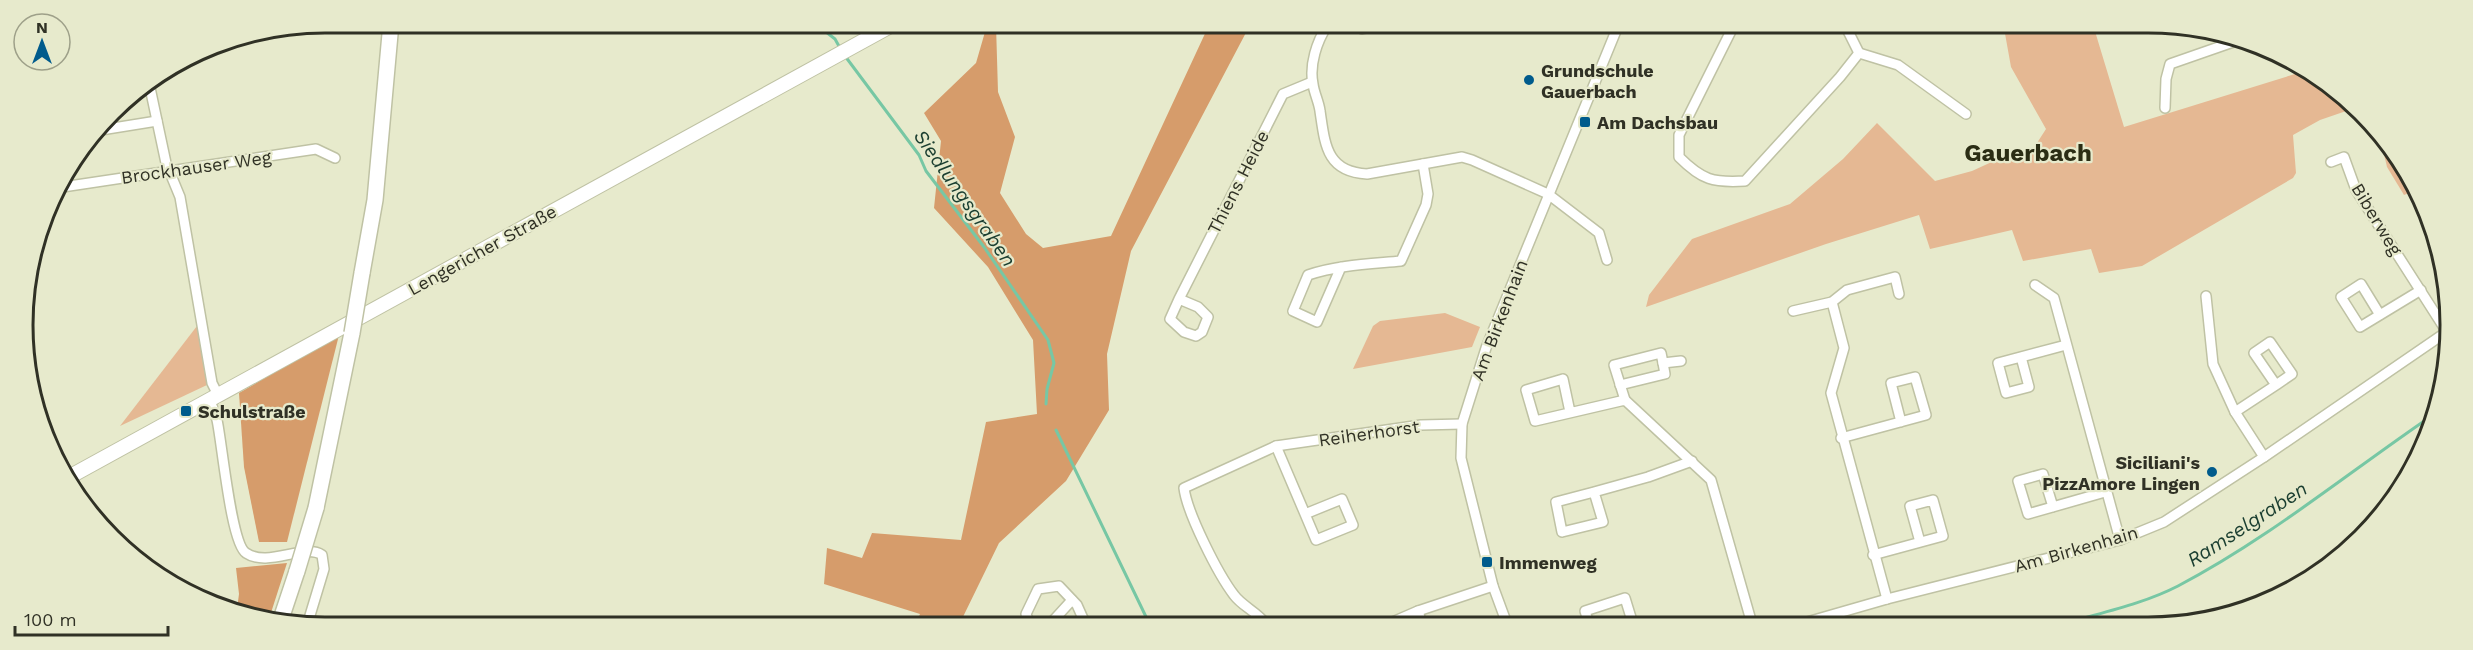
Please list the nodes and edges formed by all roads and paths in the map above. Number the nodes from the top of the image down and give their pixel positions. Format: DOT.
graph roads {
  1 [pos="390,33"];
  2 [pos="877,33"];
  3 [pos="1322,33"];
  4 [pos="1615,33"];
  5 [pos="1730,33"];
  6 [pos="1849,33"];
  7 [pos="2225,43"];
  8 [pos="1858,53"];
  9 [pos="1312,82"];
  10 [pos="151,90"];
  11 [pos="2165,108"];
  12 [pos="1966,114"];
  13 [pos="158,122"];
  14 [pos="108,129"];
  15 [pos="335,158"];
  16 [pos="2331,162"];
  17 [pos="1423,164"];
  18 [pos="169,170"];
  19 [pos="68,186"];
  20 [pos="1548,194"];
  21 [pos="1607,260"];
  22 [pos="1341,267"];
  23 [pos="2035,285"];
  24 [pos="2421,290"];
  25 [pos="1899,294"];
  26 [pos="2206,296"];
  27 [pos="1179,299"];
  28 [pos="1832,302"];
  29 [pos="1793,311"];
  30 [pos="2380,315"];
  31 [pos="2440,322"];
  32 [pos="2439,335"];
  33 [pos="2066,345"];
  34 [pos="2021,357"];
  35 [pos="1681,361"];
  36 [pos="1663,363"];
  37 [pos="1620,385"];
  38 [pos="2276,385"];
  39 [pos="212,396"];
  40 [pos="1625,400"];
  41 [pos="1570,411"];
  42 [pos="2235,412"];
  43 [pos="1901,422"];
  44 [pos="1462,424"];
  45 [pos="1841,438"];
  46 [pos="1276,446"];
  47 [pos="2264,458"];
  48 [pos="1692,461"];
  49 [pos="74,474"];
  50 [pos="1594,492"];
  51 [pos="2105,492"];
  52 [pos="2053,507"];
  53 [pos="1305,514"];
  54 [pos="2120,540"];
  55 [pos="1920,542"];
  56 [pos="1873,555"];
  57 [pos="1493,586"];
  58 [pos="1072,600"];
  59 [pos="1887,600"];
  60 [pos="1418,611"];
  61 [pos="283,614"];
  62 [pos="310,616"];
  63 [pos="1027,617"];
  64 [pos="1056,617"];
  65 [pos="1082,617"];
  66 [pos="1258,617"];
  67 [pos="1404,617"];
  68 [pos="1420,617"];
  69 [pos="1504,617"];
  70 [pos="1587,617"];
  71 [pos="1630,617"];
  72 [pos="1750,617"];
  73 [pos="1831,617"];
  1 -- 61 [label="main road, bridge"];
  2 -- 39 [label="main road, Lengericher Straße"];
  3 -- 9 [label="street"];
  4 -- 20 [label="street, Am Birkenhain"];
  5 -- 8 [label="street"];
  6 -- 8 [label="street"];
  7 -- 11 [label="street"];
  8 -- 12 [label="street"];
  9 -- 17 [label="street"];
  9 -- 27 [label="street, Thiens Heide"];
  10 -- 13 [label="street"];
  13 -- 14 [label="street"];
  13 -- 18 [label="street"];
  15 -- 18 [label="street, Brockhauser Weg"];
  16 -- 24 [label="street, Biberweg"];
  17 -- 20 [label="street"];
  17 -- 22 [label="street"];
  18 -- 19 [label="street, Brockhauser Weg"];
  18 -- 39 [label="street"];
  20 -- 21 [label="street"];
  20 -- 44 [label="street, Am Birkenhain"];
  22 -- 22 [label="street"];
  23 -- 33 [label="street"];
  24 -- 30 [label="street"];
  24 -- 31 [label="street, Biberweg"];
  25 -- 28 [label="street"];
  26 -- 42 [label="street"];
  28 -- 29 [label="street"];
  28 -- 45 [label="street"];
  30 -- 30 [label="street"];
  32 -- 47 [label="street, Am Birkenhain"];
  33 -- 34 [label="street"];
  33 -- 51 [label="street"];
  35 -- 36 [label="street"];
  36 -- 37 [label="street"];
  36 -- 37 [label="street"];
  37 -- 40 [label="street"];
  38 -- 38 [label="street"];
  38 -- 42 [label="street"];
  39 -- 49 [label="main road, Lengericher Straße"];
  39 -- 62 [label="street"];
  40 -- 41 [label="street"];
  40 -- 48 [label="street"];
  41 -- 41 [label="street"];
  42 -- 47 [label="street"];
  43 -- 43 [label="street"];
  43 -- 45 [label="street"];
  44 -- 46 [label="street, Reiherhorst"];
  44 -- 57 [label="street, Am Birkenhain"];
  45 -- 56 [label="street"];
  46 -- 53 [label="street"];
  46 -- 66 [label="street, Reiherhorst"];
  47 -- 54 [label="street, Am Birkenhain"];
  48 -- 50 [label="street"];
  48 -- 72 [label="street"];
  50 -- 50 [label="street"];
  51 -- 52 [label="street"];
  51 -- 54 [label="street"];
  52 -- 52 [label="street"];
  53 -- 53 [label="street"];
  54 -- 59 [label="street, Am Birkenhain"];
  55 -- 55 [label="street"];
  55 -- 56 [label="street"];
  56 -- 59 [label="street"];
  57 -- 60 [label="street"];
  57 -- 69 [label="street, Am Birkenhain"];
  58 -- 63 [label="street"];
  58 -- 64 [label="street"];
  58 -- 65 [label="street"];
  59 -- 73 [label="street, Am Birkenhain"];
  60 -- 67 [label="street"];
  60 -- 68 [label="street"];
  70 -- 71 [label="street"];
}
